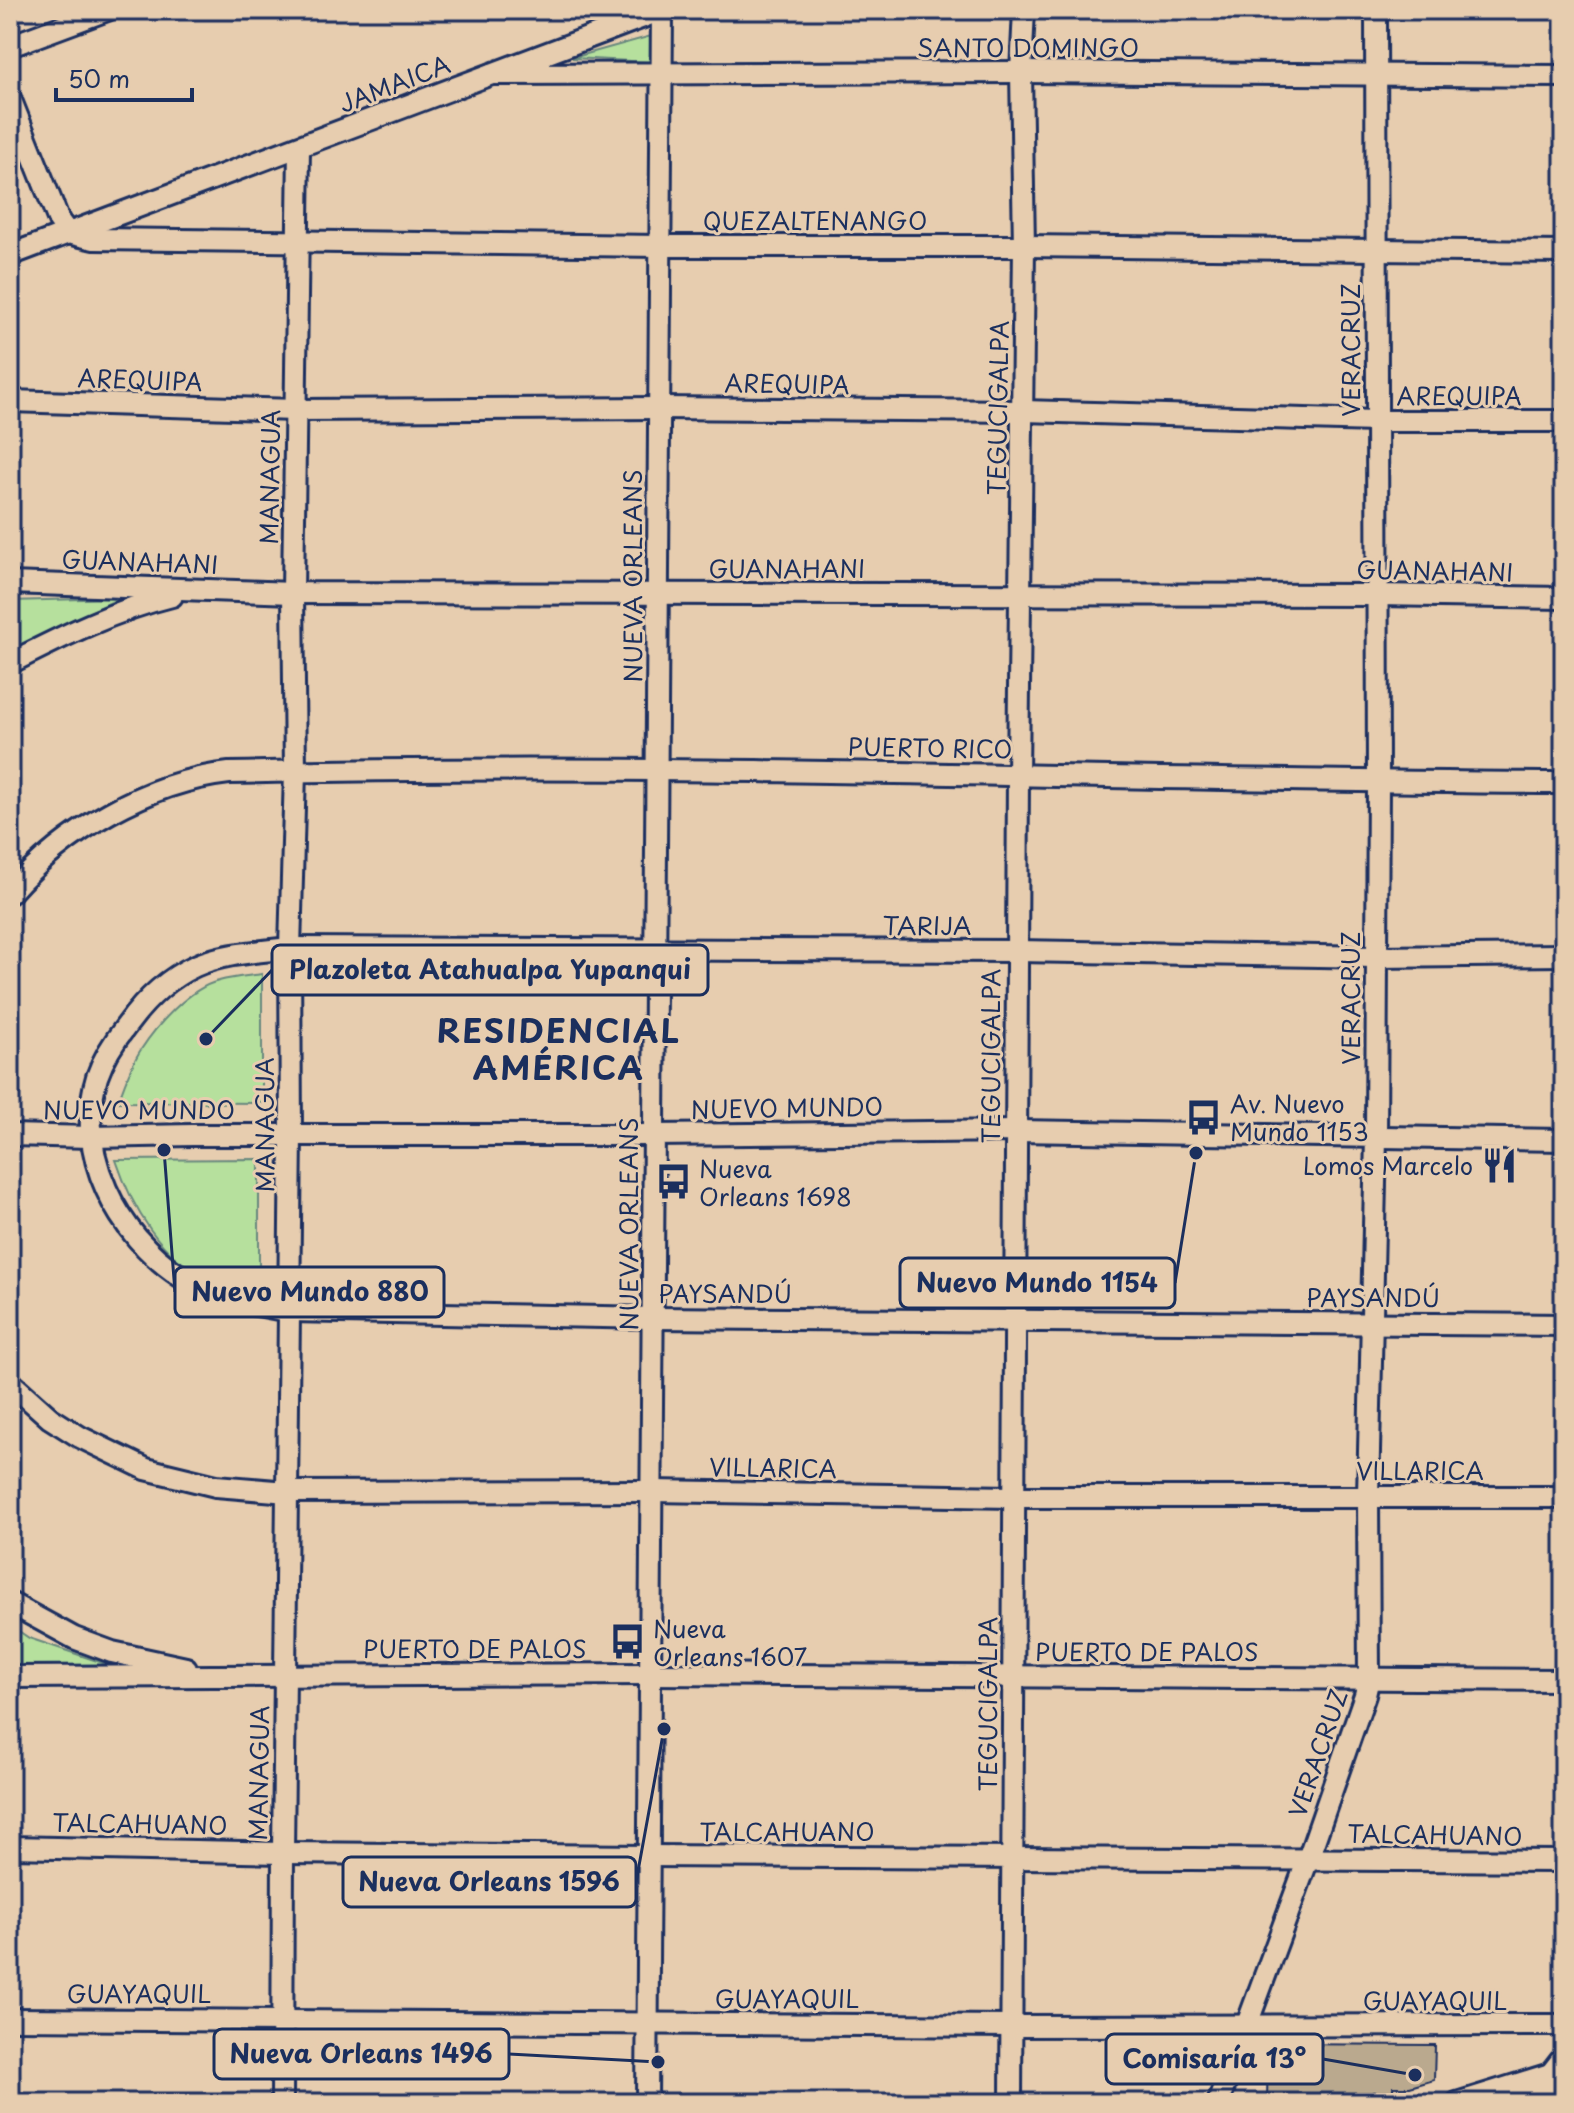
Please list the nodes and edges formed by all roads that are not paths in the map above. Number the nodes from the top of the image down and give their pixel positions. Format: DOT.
graph roads {
  1 [pos="107,10"];
  2 [pos="662,10"];
  3 [pos="1024,10"];
  4 [pos="1376,10"];
  5 [pos="10,46"];
  6 [pos="1021,72"];
  7 [pos="492,74"];
  8 [pos="662,74"];
  9 [pos="1375,76"];
  10 [pos="1564,76"];
  11 [pos="10,98"];
  12 [pos="299,147"];
  13 [pos="68,233"];
  14 [pos="298,242"];
  15 [pos="660,246"];
  16 [pos="1024,246"];
  17 [pos="1376,249"];
  18 [pos="1564,252"];
  19 [pos="10,255"];
  20 [pos="10,401"];
  21 [pos="659,408"];
  22 [pos="296,410"];
  23 [pos="1023,411"];
  24 [pos="1376,421"];
  25 [pos="1564,421"];
  26 [pos="10,583"];
  27 [pos="196,590"];
  28 [pos="293,593"];
  29 [pos="657,594"];
  30 [pos="1020,595"];
  31 [pos="1376,595"];
  32 [pos="1564,598"];
  33 [pos="10,663"];
  34 [pos="656,770"];
  35 [pos="295,772"];
  36 [pos="1018,775"];
  37 [pos="1378,782"];
  38 [pos="1564,783"];
  39 [pos="10,893"];
  40 [pos="290,948"];
  41 [pos="655,949"];
  42 [pos="1017,951"];
  43 [pos="1564,955"];
  44 [pos="1376,957"];
  45 [pos="1016,1131"];
  46 [pos="291,1134"];
  47 [pos="10,1135"];
  48 [pos="654,1135"];
  49 [pos="91,1137"];
  50 [pos="1376,1137"];
  51 [pos="1564,1140"];
  52 [pos="289,1311"];
  53 [pos="654,1318"];
  54 [pos="1015,1321"];
  55 [pos="1372,1323"];
  56 [pos="1564,1325"];
  57 [pos="10,1382"];
  58 [pos="652,1491"];
  59 [pos="288,1492"];
  60 [pos="1368,1496"];
  61 [pos="1013,1497"];
  62 [pos="1564,1497"];
  63 [pos="10,1603"];
  64 [pos="649,1674"];
  65 [pos="285,1675"];
  66 [pos="217,1676"];
  67 [pos="10,1677"];
  68 [pos="1013,1677"];
  69 [pos="1369,1678"];
  70 [pos="1564,1680"];
  71 [pos="10,1847"];
  72 [pos="283,1853"];
  73 [pos="647,1856"];
  74 [pos="1012,1859"];
  75 [pos="1308,1859"];
  76 [pos="1564,1861"];
  77 [pos="10,2019"];
  78 [pos="282,2019"];
  79 [pos="647,2024"];
  80 [pos="1564,2025"];
  81 [pos="1012,2026"];
  82 [pos="1245,2026"];
  83 [pos="1562,2068"];
  84 [pos="282,2103"];
  85 [pos="647,2103"];
  86 [pos="1011,2103"];
  87 [pos="1218,2103"];
  88 [pos="1457,2103"];
  89 [pos="1533,2103"];
  1 -- 5 [label="street"];
  2 -- 7 [label="street, JAMAICA"];
  2 -- 8 [label="street, NUEVA ORLEANS"];
  3 -- 6 [label="street, TEGUCIGALPA"];
  4 -- 9 [label="street, VERACRUZ"];
  6 -- 8 [label="street, SANTO DOMINGO"];
  6 -- 9 [label="street, SANTO DOMINGO"];
  6 -- 16 [label="street, TEGUCIGALPA"];
  7 -- 8 [label="street, SANTO DOMINGO"];
  7 -- 12 [label="street, JAMAICA"];
  8 -- 15 [label="street, NUEVA ORLEANS"];
  9 -- 10 [label="street, SANTO DOMINGO"];
  9 -- 17 [label="street, VERACRUZ"];
  11 -- 13 [label="street"];
  12 -- 13 [label="street, JAMAICA"];
  12 -- 14 [label="street, MANAGUA"];
  13 -- 14 [label="street, QUEZALTENANGO"];
  13 -- 19 [label="street, JAMAICA"];
  14 -- 15 [label="street, QUEZALTENANGO"];
  14 -- 22 [label="street, MANAGUA"];
  15 -- 16 [label="street, QUEZALTENANGO"];
  15 -- 21 [label="street, NUEVA ORLEANS"];
  16 -- 17 [label="street, QUEZALTENANGO"];
  16 -- 23 [label="street, TEGUCIGALPA"];
  17 -- 18 [label="street, QUEZALTENANGO"];
  17 -- 24 [label="street, VERACRUZ"];
  20 -- 22 [label="street, AREQUIPA"];
  21 -- 22 [label="street, AREQUIPA"];
  21 -- 23 [label="street, AREQUIPA"];
  21 -- 29 [label="street, NUEVA ORLEANS"];
  22 -- 28 [label="street, MANAGUA"];
  23 -- 24 [label="street, AREQUIPA"];
  23 -- 30 [label="street, TEGUCIGALPA"];
  24 -- 25 [label="street, AREQUIPA"];
  24 -- 31 [label="street, VERACRUZ"];
  26 -- 27 [label="street, GUANAHANI"];
  27 -- 28 [label="street, GUANAHANI"];
  27 -- 33 [label="street"];
  28 -- 29 [label="street, GUANAHANI"];
  28 -- 35 [label="street, MANAGUA"];
  29 -- 30 [label="street, GUANAHANI"];
  29 -- 34 [label="street, NUEVA ORLEANS"];
  30 -- 31 [label="street, GUANAHANI"];
  30 -- 36 [label="street, TEGUCIGALPA"];
  31 -- 32 [label="street, GUANAHANI"];
  31 -- 37 [label="street, VERACRUZ"];
  34 -- 35 [label="street, PUERTO RICO"];
  34 -- 36 [label="street, PUERTO RICO"];
  34 -- 41 [label="street, NUEVA ORLEANS"];
  35 -- 39 [label="street"];
  35 -- 40 [label="street, MANAGUA"];
  36 -- 37 [label="street, PUERTO RICO"];
  36 -- 42 [label="street, TEGUCIGALPA"];
  37 -- 38 [label="street, PUERTO RICO"];
  37 -- 44 [label="street, VERACRUZ"];
  40 -- 41 [label="street, TARIJA"];
  40 -- 46 [label="street, MANAGUA"];
  40 -- 49 [label="street, PAYSANDÚ"];
  41 -- 42 [label="street, TARIJA"];
  41 -- 48 [label="street, NUEVA ORLEANS"];
  42 -- 44 [label="street, TARIJA"];
  42 -- 45 [label="street, TEGUCIGALPA"];
  43 -- 44 [label="street, TARIJA"];
  44 -- 50 [label="street, VERACRUZ"];
  45 -- 48 [label="street, NUEVO MUNDO"];
  45 -- 50 [label="street, NUEVO MUNDO"];
  45 -- 54 [label="street, TEGUCIGALPA"];
  46 -- 48 [label="street, NUEVO MUNDO"];
  46 -- 49 [label="street, NUEVO MUNDO"];
  46 -- 52 [label="street, MANAGUA"];
  47 -- 49 [label="street, NUEVO MUNDO"];
  48 -- 53 [label="street, NUEVA ORLEANS"];
  49 -- 52 [label="street, PAYSANDÚ"];
  50 -- 51 [label="street, NUEVO MUNDO"];
  50 -- 55 [label="street, VERACRUZ"];
  52 -- 53 [label="street, PAYSANDÚ"];
  52 -- 59 [label="street, MANAGUA"];
  53 -- 54 [label="street, PAYSANDÚ"];
  53 -- 58 [label="street, NUEVA ORLEANS"];
  54 -- 55 [label="street, PAYSANDÚ"];
  54 -- 61 [label="street, TEGUCIGALPA"];
  55 -- 56 [label="street, PAYSANDÚ"];
  55 -- 60 [label="street, VERACRUZ"];
  57 -- 59 [label="street, VILLARICA"];
  58 -- 59 [label="street, VILLARICA"];
  58 -- 61 [label="street, VILLARICA"];
  58 -- 64 [label="street, NUEVA ORLEANS"];
  59 -- 65 [label="street, MANAGUA"];
  60 -- 61 [label="street, VILLARICA"];
  60 -- 62 [label="street, VILLARICA"];
  60 -- 69 [label="street, VERACRUZ"];
  61 -- 68 [label="street, TEGUCIGALPA"];
  63 -- 66 [label="street"];
  64 -- 65 [label="street, PUERTO DE PALOS"];
  64 -- 68 [label="street, PUERTO DE PALOS"];
  64 -- 73 [label="street, NUEVA ORLEANS"];
  65 -- 66 [label="street, PUERTO DE PALOS"];
  65 -- 72 [label="street, MANAGUA"];
  66 -- 67 [label="street, PUERTO DE PALOS"];
  68 -- 69 [label="street, PUERTO DE PALOS"];
  68 -- 74 [label="street, TEGUCIGALPA"];
  69 -- 70 [label="street, PUERTO DE PALOS"];
  69 -- 75 [label="street, VERACRUZ"];
  71 -- 72 [label="street, TALCAHUANO"];
  72 -- 73 [label="street, TALCAHUANO"];
  72 -- 78 [label="street, MANAGUA"];
  73 -- 74 [label="street, TALCAHUANO"];
  73 -- 79 [label="street, NUEVA ORLEANS"];
  74 -- 75 [label="street, TALCAHUANO"];
  74 -- 81 [label="street, TEGUCIGALPA"];
  75 -- 76 [label="street, TALCAHUANO"];
  75 -- 82 [label="street, VERACRUZ"];
  77 -- 78 [label="street, GUAYAQUIL"];
  78 -- 79 [label="street, GUAYAQUIL"];
  78 -- 84 [label="street, MANAGUA"];
  79 -- 81 [label="street, GUAYAQUIL"];
  79 -- 85 [label="street, NUEVA ORLEANS"];
  80 -- 82 [label="street, GUAYAQUIL"];
  81 -- 82 [label="street, GUAYAQUIL"];
  81 -- 86 [label="street, TEGUCIGALPA"];
  82 -- 87 [label="street, VERACRUZ"];
  83 -- 88 [label="street"];
  83 -- 89 [label="main road"];
}
